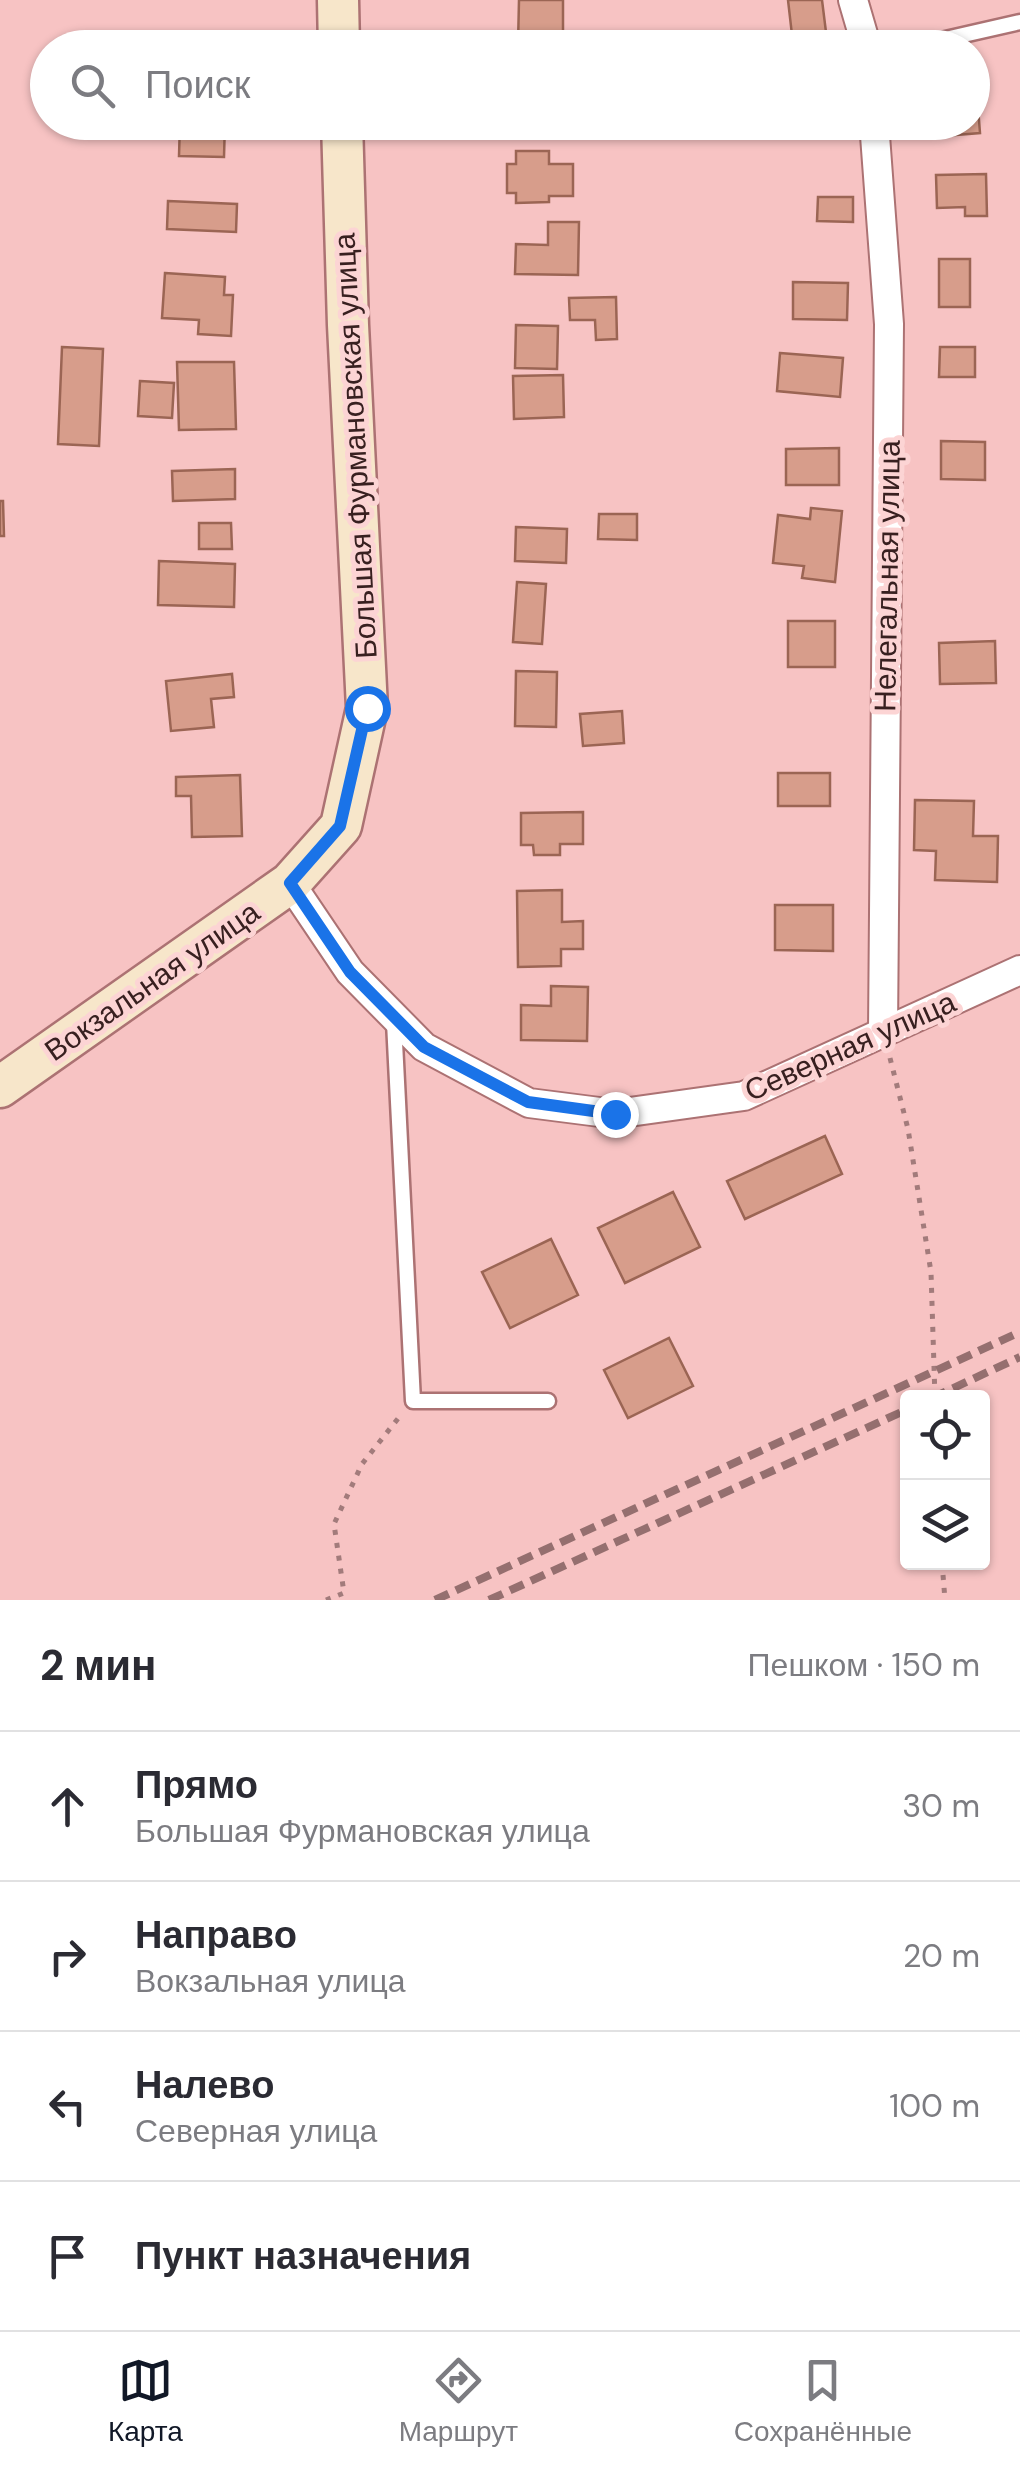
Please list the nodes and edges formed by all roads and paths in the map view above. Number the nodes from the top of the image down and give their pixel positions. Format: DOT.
graph roads {
  1 [pos="338,0"];
  2 [pos="852,0"];
  3 [pos="1020,22"];
  4 [pos="339,30"];
  5 [pos="861,30"];
  6 [pos="985,30"];
  7 [pos="343,140"];
  8 [pos="875,140"];
  9 [pos="340,826"];
  10 [pos="290,883"];
  11 [pos="1020,970"];
  12 [pos="394,1016"];
  13 [pos="883,1031"];
  14 [pos="0,1088"];
  15 [pos="935,1390"];
  16 [pos="413,1400"];
  17 [pos="548,1401"];
  18 [pos="943,1570"];
  19 [pos="326,1600"];
  20 [pos="945,1600"];
  1 -- 4 [label="main road"];
  2 -- 5 [label="street"];
  3 -- 6 [label="lane"];
  7 -- 9 [label="main road, Большая Фурмановская улица"];
  8 -- 13 [label="street, Нелегальная улица"];
  9 -- 10 [label="main road, Вокзальная улица"];
  10 -- 12 [label="street, Северная улица"];
  10 -- 14 [label="main road, Вокзальная улица"];
  11 -- 13 [label="street, Северная улица"];
  12 -- 13 [label="street, Северная улица"];
  12 -- 16 [label="lane"];
  13 -- 15 [label="path"];
  16 -- 17 [label="lane"];
  16 -- 19 [label="path"];
  18 -- 20 [label="path"];
}
